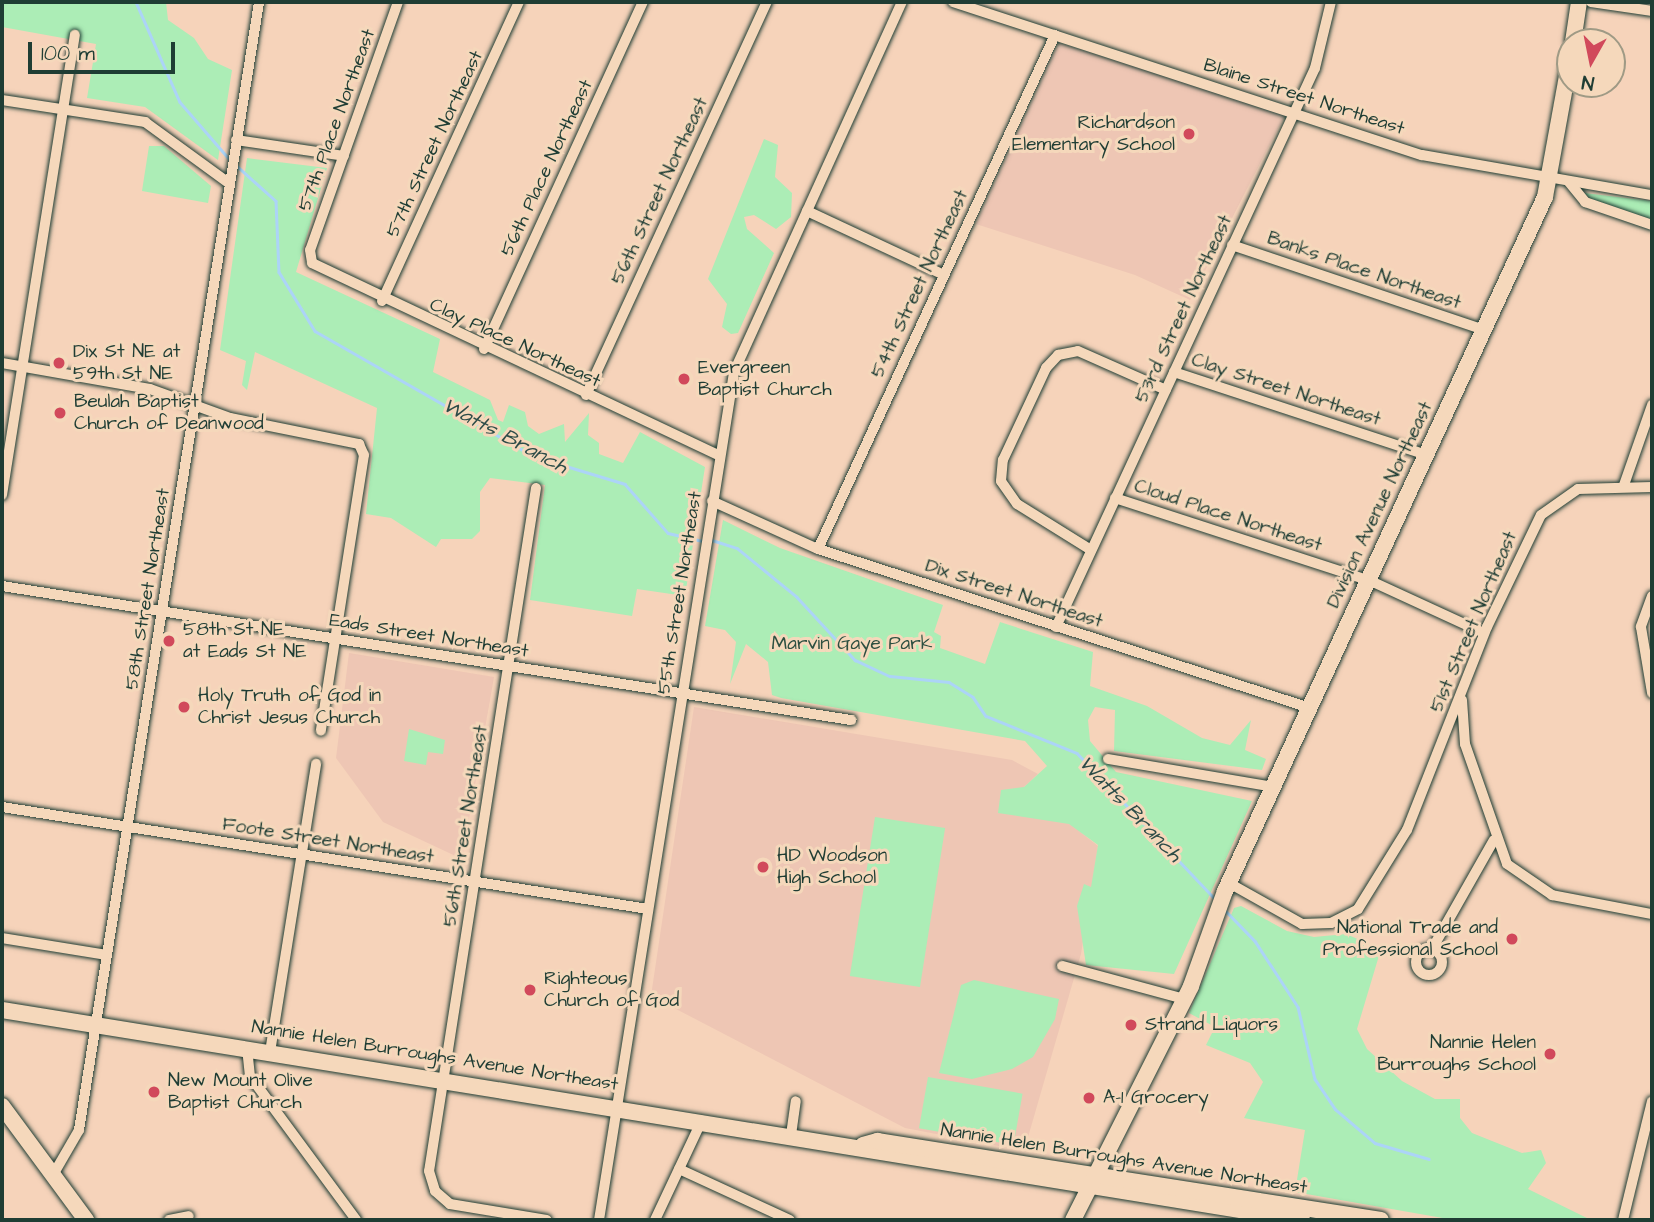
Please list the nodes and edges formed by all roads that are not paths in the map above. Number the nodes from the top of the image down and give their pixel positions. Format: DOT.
graph roads {
  1 [pos="259,2"];
  2 [pos="398,2"];
  3 [pos="519,2"];
  4 [pos="643,2"];
  5 [pos="767,2"];
  6 [pos="902,2"];
  7 [pos="953,2"];
  8 [pos="1331,2"];
  9 [pos="1579,2"];
  10 [pos="1591,2"];
  11 [pos="1652,12"];
  12 [pos="1575,28"];
  13 [pos="75,35"];
  14 [pos="1055,35"];
  15 [pos="1563,98"];
  16 [pos="2,100"];
  17 [pos="62,110"];
  18 [pos="1295,112"];
  19 [pos="236,145"];
  20 [pos="344,156"];
  21 [pos="1550,178"];
  22 [pos="231,179"];
  23 [pos="1569,182"];
  24 [pos="1652,195"];
  25 [pos="807,211"];
  26 [pos="1652,225"];
  27 [pos="1232,245"];
  28 [pos="310,250"];
  29 [pos="944,275"];
  30 [pos="382,301"];
  31 [pos="1484,330"];
  32 [pos="484,349"];
  33 [pos="2,363"];
  34 [pos="22,367"];
  35 [pos="1174,372"];
  36 [pos="1166,390"];
  37 [pos="586,396"];
  38 [pos="1652,405"];
  39 [pos="194,406"];
  40 [pos="719,455"];
  41 [pos="1426,455"];
  42 [pos="1624,485"];
  43 [pos="1652,487"];
  44 [pos="536,488"];
  45 [pos="2,495"];
  46 [pos="1115,498"];
  47 [pos="712,501"];
  48 [pos="818,549"];
  49 [pos="1091,550"];
  50 [pos="1368,581"];
  51 [pos="2,586"];
  52 [pos="1652,596"];
  53 [pos="162,611"];
  54 [pos="1056,627"];
  55 [pos="1485,633"];
  56 [pos="335,639"];
  57 [pos="509,666"];
  58 [pos="1467,679"];
  59 [pos="1652,693"];
  60 [pos="682,694"];
  61 [pos="1310,708"];
  62 [pos="851,720"];
  63 [pos="321,731"];
  64 [pos="1108,759"];
  65 [pos="316,764"];
  66 [pos="1273,787"];
  67 [pos="2,807"];
  68 [pos="127,827"];
  69 [pos="1494,840"];
  70 [pos="301,854"];
  71 [pos="475,881"];
  72 [pos="1227,887"];
  73 [pos="648,909"];
  74 [pos="1652,914"];
  75 [pos="2,938"];
  76 [pos="1432,949"];
  77 [pos="107,955"];
  78 [pos="1062,965"];
  79 [pos="1179,997"];
  80 [pos="2,1010"];
  81 [pos="96,1024"];
  82 [pos="247,1048"];
  83 [pos="270,1052"];
  84 [pos="444,1079"];
  85 [pos="796,1101"];
  86 [pos="1652,1101"];
  87 [pos="2,1106"];
  88 [pos="617,1106"];
  89 [pos="702,1120"];
  90 [pos="791,1135"];
  91 [pos="679,1169"];
  92 [pos="53,1175"];
  93 [pos="1091,1181"];
  94 [pos="1219,1194"];
  95 [pos="1169,1201"];
  96 [pos="1278,1203"];
  97 [pos="1242,1212"];
  98 [pos="1321,1215"];
  99 [pos="189,1216"];
  100 [pos="86,1220"];
  101 [pos="169,1220"];
  102 [pos="356,1220"];
  103 [pos="547,1220"];
  104 [pos="599,1220"];
  105 [pos="655,1220"];
  106 [pos="790,1220"];
  107 [pos="1073,1220"];
  108 [pos="1302,1220"];
  109 [pos="1381,1220"];
  110 [pos="1623,1220"];
  1 -- 19 [label="street, 58th Street Northeast"];
  2 -- 20 [label="street, 57th Place Northeast"];
  3 -- 30 [label="street, 57th Street Northeast"];
  4 -- 32 [label="street, 56th Place Northeast"];
  5 -- 37 [label="street, 56th Street Northeast"];
  6 -- 25 [label="street, 55th Street Northeast"];
  7 -- 14 [label="street, Blaine Street Northeast"];
  8 -- 18 [label="street, 53rd Street Northeast"];
  9 -- 12 [label="main road"];
  10 -- 11 [label="street"];
  13 -- 17 [label="street"];
  14 -- 18 [label="street, Blaine Street Northeast"];
  14 -- 29 [label="street, 54th Street Northeast"];
  15 -- 21 [label="main road, Division Avenue Northeast"];
  16 -- 17 [label="street"];
  17 -- 22 [label="street"];
  17 -- 34 [label="street"];
  18 -- 21 [label="street, Blaine Street Northeast"];
  18 -- 27 [label="street, 53rd Street Northeast"];
  19 -- 20 [label="street"];
  19 -- 22 [label="street, 58th Street Northeast"];
  20 -- 28 [label="street, 57th Place Northeast"];
  21 -- 23 [label="street, Blaine Street Northeast"];
  21 -- 31 [label="main road, Division Avenue Northeast"];
  22 -- 39 [label="street, 58th Street Northeast"];
  23 -- 24 [label="street, Blaine Street Northeast"];
  23 -- 26 [label="street"];
  25 -- 29 [label="street"];
  25 -- 40 [label="street, 55th Street Northeast"];
  27 -- 31 [label="street, Banks Place Northeast"];
  27 -- 35 [label="street, 53rd Street Northeast"];
  28 -- 30 [label="street, Clay Place Northeast"];
  29 -- 48 [label="street, 54th Street Northeast"];
  30 -- 32 [label="street, Clay Place Northeast"];
  31 -- 41 [label="main road, Division Avenue Northeast"];
  32 -- 37 [label="street, Clay Place Northeast"];
  33 -- 34 [label="street"];
  34 -- 39 [label="street"];
  34 -- 45 [label="street"];
  35 -- 36 [label="street, 53rd Street Northeast"];
  35 -- 41 [label="street, Clay Street Northeast"];
  36 -- 46 [label="street, 53rd Street Northeast"];
  36 -- 49 [label="street"];
  37 -- 40 [label="street, Clay Place Northeast"];
  38 -- 42 [label="street"];
  39 -- 53 [label="street, 58th Street Northeast"];
  39 -- 56 [label="street"];
  40 -- 47 [label="street, 55th Street Northeast"];
  41 -- 50 [label="main road, Division Avenue Northeast"];
  42 -- 43 [label="street"];
  42 -- 55 [label="street, 51st Street Northeast"];
  44 -- 57 [label="street, 56th Street Northeast"];
  46 -- 49 [label="street, 53rd Street Northeast"];
  46 -- 50 [label="street, Cloud Place Northeast"];
  47 -- 48 [label="street, Dix Street Northeast"];
  47 -- 60 [label="street, 55th Street Northeast"];
  48 -- 54 [label="street, Dix Street Northeast"];
  49 -- 54 [label="street, 53rd Street Northeast"];
  50 -- 55 [label="street, Cloud Place Northeast"];
  50 -- 61 [label="main road, Division Avenue Northeast"];
  51 -- 53 [label="street, Eads Street Northeast"];
  52 -- 59 [label="street"];
  53 -- 56 [label="street, Eads Street Northeast"];
  53 -- 68 [label="street, 58th Street Northeast"];
  54 -- 61 [label="street, Dix Street Northeast"];
  55 -- 58 [label="street, 51st Street Northeast"];
  56 -- 57 [label="street, Eads Street Northeast"];
  56 -- 63 [label="street"];
  57 -- 60 [label="street, Eads Street Northeast"];
  57 -- 71 [label="street, 56th Street Northeast"];
  58 -- 69 [label="street"];
  58 -- 72 [label="street, 51st Street Northeast"];
  60 -- 62 [label="street, Eads Street Northeast"];
  60 -- 73 [label="street, 55th Street Northeast"];
  61 -- 66 [label="main road, Division Avenue Northeast"];
  64 -- 66 [label="street"];
  65 -- 70 [label="street"];
  66 -- 72 [label="main road, Division Avenue Northeast"];
  67 -- 68 [label="street, Foote Street Northeast"];
  68 -- 70 [label="street, Foote Street Northeast"];
  68 -- 77 [label="street, 58th Street Northeast"];
  69 -- 74 [label="street"];
  69 -- 76 [label="street"];
  70 -- 71 [label="street, Foote Street Northeast"];
  70 -- 83 [label="street"];
  71 -- 73 [label="street, Foote Street Northeast"];
  71 -- 84 [label="street, 56th Street Northeast"];
  72 -- 79 [label="main road, Division Avenue Northeast"];
  73 -- 88 [label="street, 55th Street Northeast"];
  75 -- 77 [label="street"];
  77 -- 81 [label="street, 58th Street Northeast"];
  78 -- 79 [label="street"];
  79 -- 93 [label="main road, Division Avenue Northeast"];
  80 -- 81 [label="main road, Nannie Helen Burroughs Avenue Northeast"];
  81 -- 82 [label="main road, Nannie Helen Burroughs Avenue Northeast"];
  81 -- 92 [label="street, 58th Street Northeast"];
  82 -- 83 [label="main road, Nannie Helen Burroughs Avenue Northeast"];
  82 -- 102 [label="street"];
  83 -- 84 [label="main road, Nannie Helen Burroughs Avenue Northeast"];
  84 -- 88 [label="main road, Nannie Helen Burroughs Avenue Northeast"];
  84 -- 103 [label="street, 56th Street Northeast"];
  85 -- 90 [label="street"];
  86 -- 110 [label="street"];
  87 -- 92 [label="main road"];
  88 -- 89 [label="main road, Nannie Helen Burroughs Avenue Northeast"];
  88 -- 104 [label="street, 55th Street Northeast"];
  89 -- 90 [label="main road, Nannie Helen Burroughs Avenue Northeast"];
  89 -- 91 [label="street"];
  90 -- 93 [label="main road, Nannie Helen Burroughs Avenue Northeast"];
  91 -- 105 [label="street"];
  91 -- 106 [label="street"];
  92 -- 100 [label="main road"];
  93 -- 94 [label="main road, Nannie Helen Burroughs Avenue Northeast"];
  93 -- 95 [label="main road, Nannie Helen Burroughs Avenue Northeast"];
  93 -- 107 [label="main road, Division Avenue Northeast"];
  94 -- 95 [label="main road"];
  94 -- 96 [label="main road, Nannie Helen Burroughs Avenue Northeast"];
  95 -- 97 [label="main road, Nannie Helen Burroughs Avenue Northeast"];
  96 -- 97 [label="main road"];
  96 -- 98 [label="main road, Nannie Helen Burroughs Avenue Northeast"];
  97 -- 108 [label="main road, Nannie Helen Burroughs Avenue Northeast"];
  98 -- 109 [label="main road, Nannie Helen Burroughs Avenue Northeast"];
  99 -- 101 [label="street"];
}
